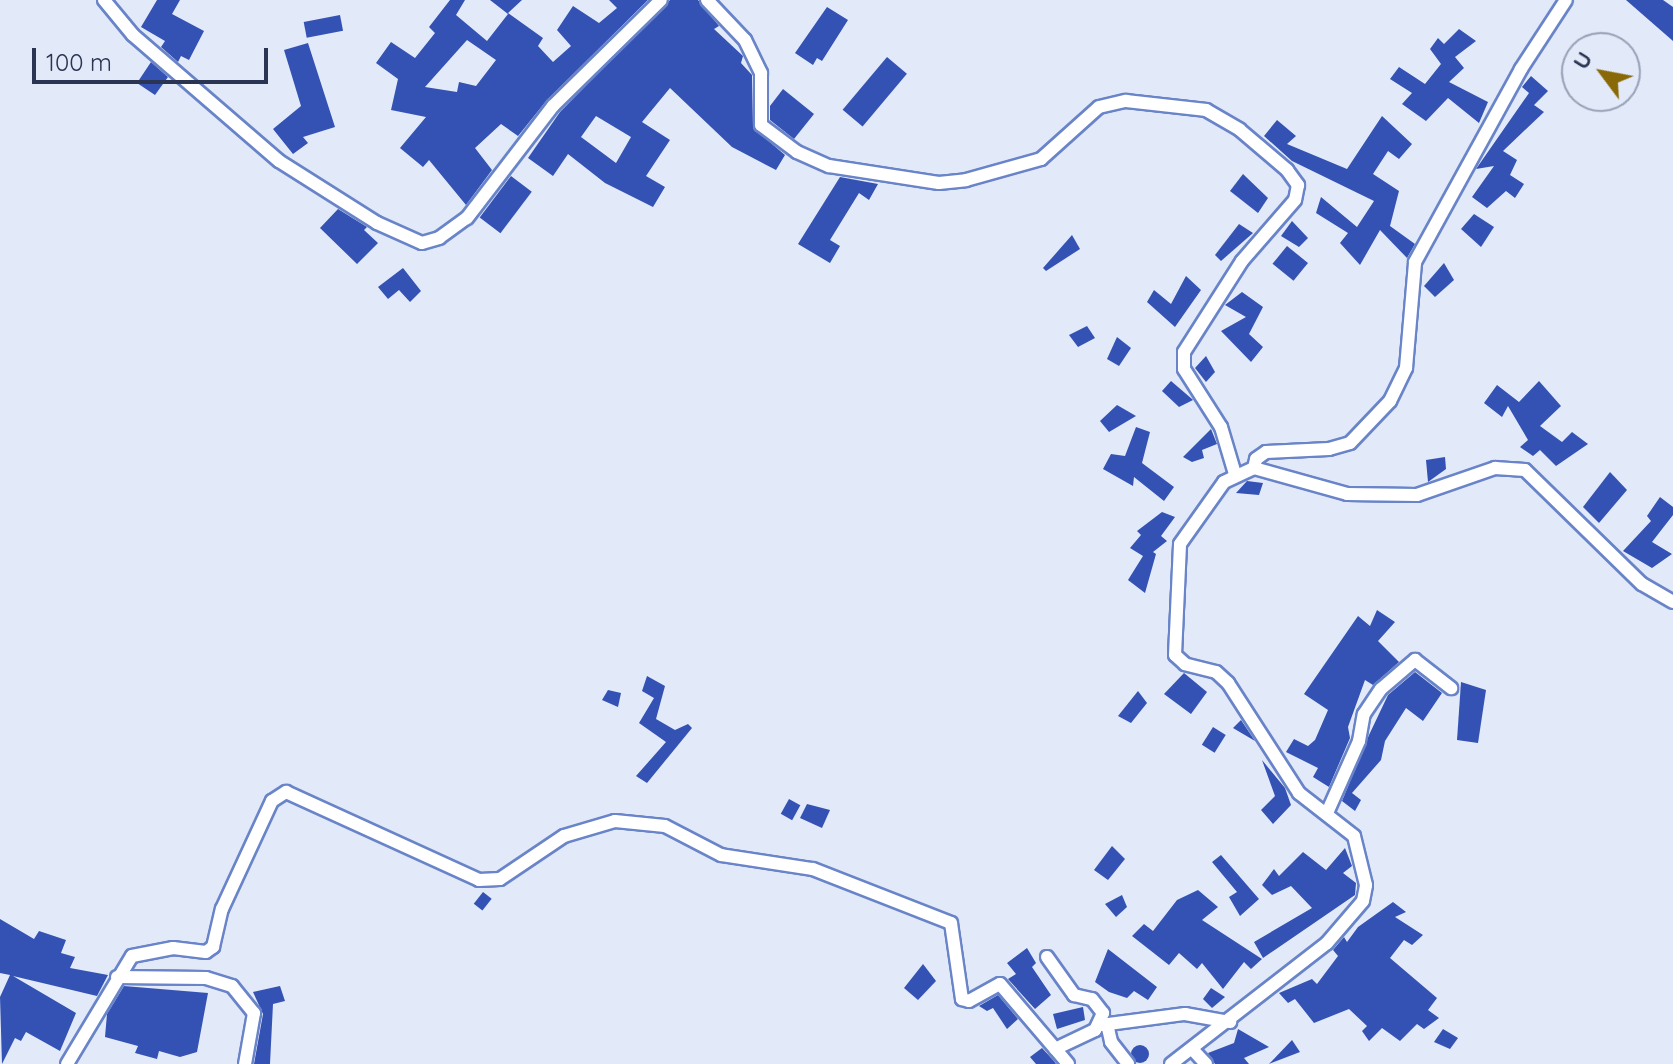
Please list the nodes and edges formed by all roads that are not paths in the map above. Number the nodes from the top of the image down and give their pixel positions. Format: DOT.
graph roads {
  1 [pos="104,0"];
  2 [pos="661,0"];
  3 [pos="707,0"];
  4 [pos="1566,0"];
  5 [pos="1254,468"];
  6 [pos="1235,474"];
  7 [pos="1673,602"];
  8 [pos="1451,688"];
  9 [pos="1327,813"];
  10 [pos="1047,957"];
  11 [pos="117,977"];
  12 [pos="1230,1022"];
  13 [pos="1104,1025"];
  14 [pos="1055,1049"];
  15 [pos="1193,1050"];
  16 [pos="67,1064"];
  17 [pos="245,1064"];
  18 [pos="1068,1064"];
  19 [pos="1128,1064"];
  20 [pos="1171,1064"];
  21 [pos="1206,1064"];
  1 -- 2 [label="street"];
  3 -- 6 [label="street"];
  4 -- 5 [label="street"];
  5 -- 6 [label="street"];
  5 -- 7 [label="street"];
  6 -- 9 [label="street"];
  8 -- 9 [label="street"];
  9 -- 12 [label="street"];
  10 -- 13 [label="street"];
  11 -- 14 [label="street"];
  11 -- 16 [label="street"];
  11 -- 17 [label="street"];
  12 -- 13 [label="street"];
  12 -- 15 [label="street"];
  13 -- 14 [label="street"];
  13 -- 19 [label="street"];
  14 -- 18 [label="street"];
  15 -- 20 [label="street"];
  15 -- 21 [label="street"];
}
